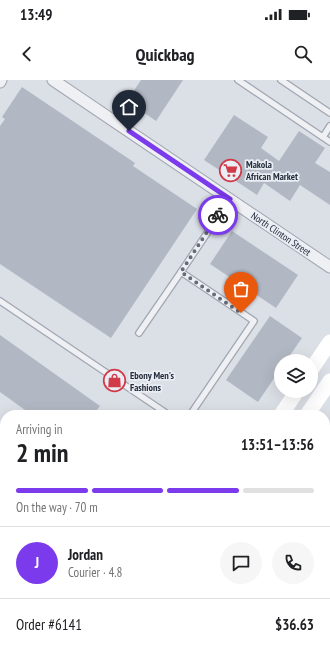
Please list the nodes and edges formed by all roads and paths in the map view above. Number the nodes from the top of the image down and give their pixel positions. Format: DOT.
graph roads {
  1 [pos="53,80"];
  2 [pos="238,80"];
  3 [pos="281,80"];
  4 [pos="330,113"];
  5 [pos="330,126"];
  6 [pos="323,137"];
  7 [pos="330,142"];
  8 [pos="230,199"];
  9 [pos="330,267"];
  10 [pos="181,272"];
  11 [pos="0,301"];
  12 [pos="140,333"];
  13 [pos="330,342"];
  14 [pos="318,360"];
  15 [pos="326,390"];
  16 [pos="292,398"];
  17 [pos="162,410"];
  18 [pos="193,410"];
  19 [pos="284,410"];
  20 [pos="311,410"];
  1 -- 8 [label="street, North Clinton Street"];
  2 -- 6 [label="lane"];
  3 -- 4 [label="lane"];
  5 -- 6 [label="lane"];
  6 -- 7 [label="lane"];
  8 -- 9 [label="street, North Clinton Street"];
  8 -- 10 [label="lane"];
  10 -- 12 [label="lane"];
  10 -- 18 [label="lane"];
  11 -- 17 [label="lane"];
  13 -- 14 [label="main road"];
  15 -- 20 [label="main road"];
  16 -- 19 [label="main road"];
}
